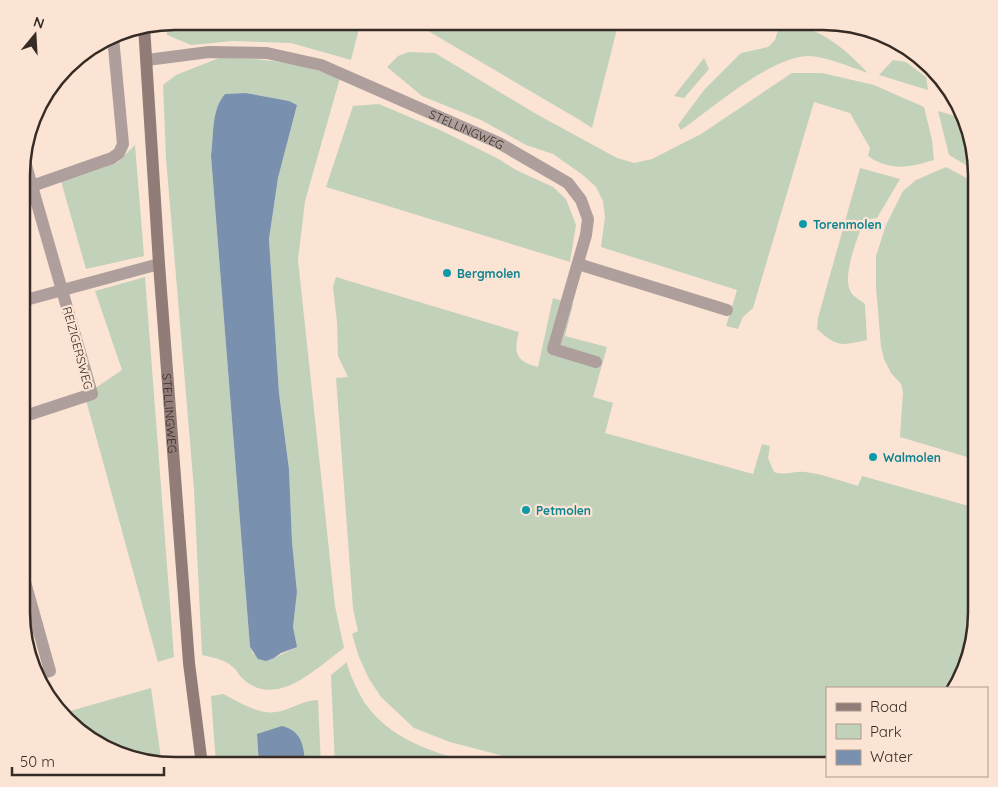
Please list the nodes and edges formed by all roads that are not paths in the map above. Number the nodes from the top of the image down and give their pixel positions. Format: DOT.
graph roads {
  1 [pos="145,34"];
  2 [pos="114,44"];
  3 [pos="147,60"];
  4 [pos="30,179"];
  5 [pos="32,186"];
  6 [pos="159,264"];
  7 [pos="578,264"];
  8 [pos="63,290"];
  9 [pos="30,299"];
  10 [pos="727,310"];
  11 [pos="596,362"];
  12 [pos="30,414"];
  13 [pos="30,600"];
  14 [pos="44,673"];
  15 [pos="201,757"];
  1 -- 3 [label="street, STELLINGWEG"];
  2 -- 5 [label="street"];
  3 -- 6 [label="street, STELLINGWEG"];
  3 -- 7 [label="street, STELLINGWEG"];
  4 -- 5 [label="street, REIZIGERSWEG"];
  5 -- 8 [label="street, REIZIGERSWEG"];
  6 -- 8 [label="street, REIZIGERSWEG"];
  6 -- 15 [label="street, STELLINGWEG"];
  7 -- 10 [label="street"];
  7 -- 11 [label="street, STELLINGWEG"];
  8 -- 9 [label="street"];
  8 -- 12 [label="street, REIZIGERSWEG"];
  13 -- 14 [label="street"];
}
